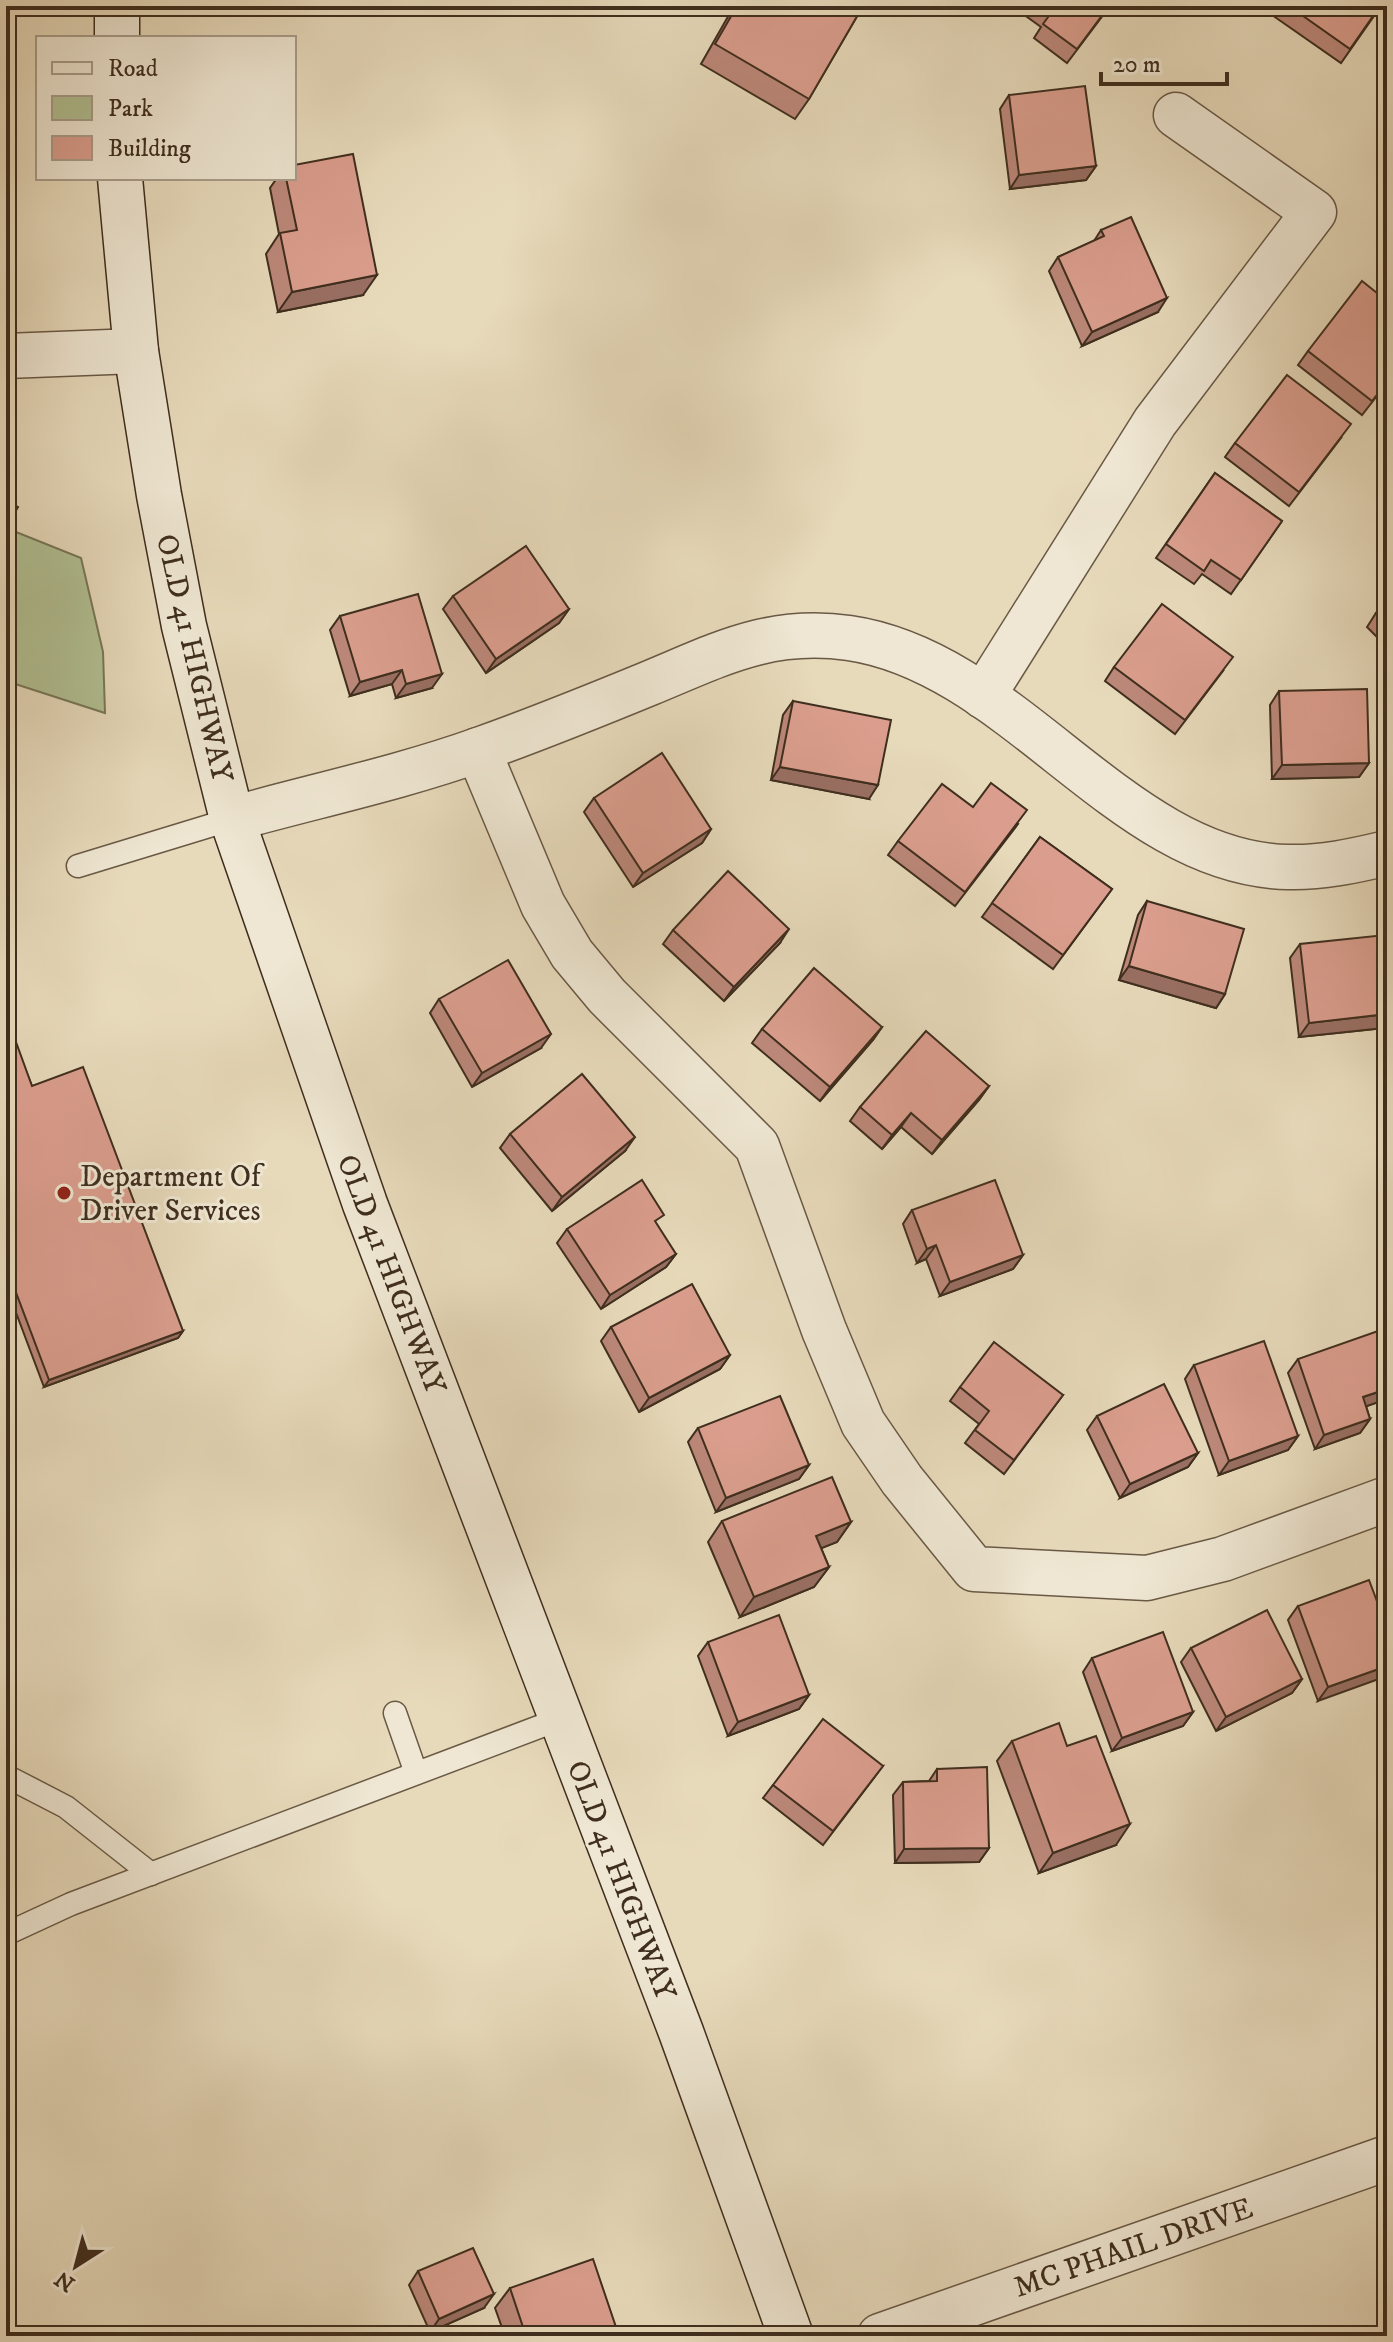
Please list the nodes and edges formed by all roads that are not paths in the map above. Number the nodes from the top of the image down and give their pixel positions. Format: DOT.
graph roads {
  1 [pos="117,6"];
  2 [pos="117,36"];
  3 [pos="1176,115"];
  4 [pos="120,180"];
  5 [pos="136,351"];
  6 [pos="6,356"];
  7 [pos="983,696"];
  8 [pos="478,750"];
  9 [pos="232,819"];
  10 [pos="1387,853"];
  11 [pos="78,866"];
  12 [pos="1387,1499"];
  13 [pos="395,1713"];
  14 [pos="560,1719"];
  15 [pos="416,1773"];
  16 [pos="6,1776"];
  17 [pos="151,1874"];
  18 [pos="6,1934"];
  19 [pos="1387,2158"];
  20 [pos="791,2336"];
  21 [pos="880,2336"];
  1 -- 2 [label="street"];
  3 -- 7 [label="street"];
  4 -- 5 [label="street, OLD 41 HIGHWAY"];
  5 -- 6 [label="street"];
  5 -- 9 [label="street, OLD 41 HIGHWAY"];
  7 -- 8 [label="street"];
  7 -- 10 [label="street"];
  8 -- 9 [label="street"];
  8 -- 12 [label="street"];
  9 -- 11 [label="lane"];
  9 -- 14 [label="street, OLD 41 HIGHWAY"];
  13 -- 15 [label="lane"];
  14 -- 15 [label="lane"];
  14 -- 20 [label="street, OLD 41 HIGHWAY"];
  15 -- 17 [label="lane"];
  16 -- 17 [label="lane"];
  17 -- 18 [label="lane"];
  19 -- 21 [label="street, MC PHAIL DRIVE"];
}
